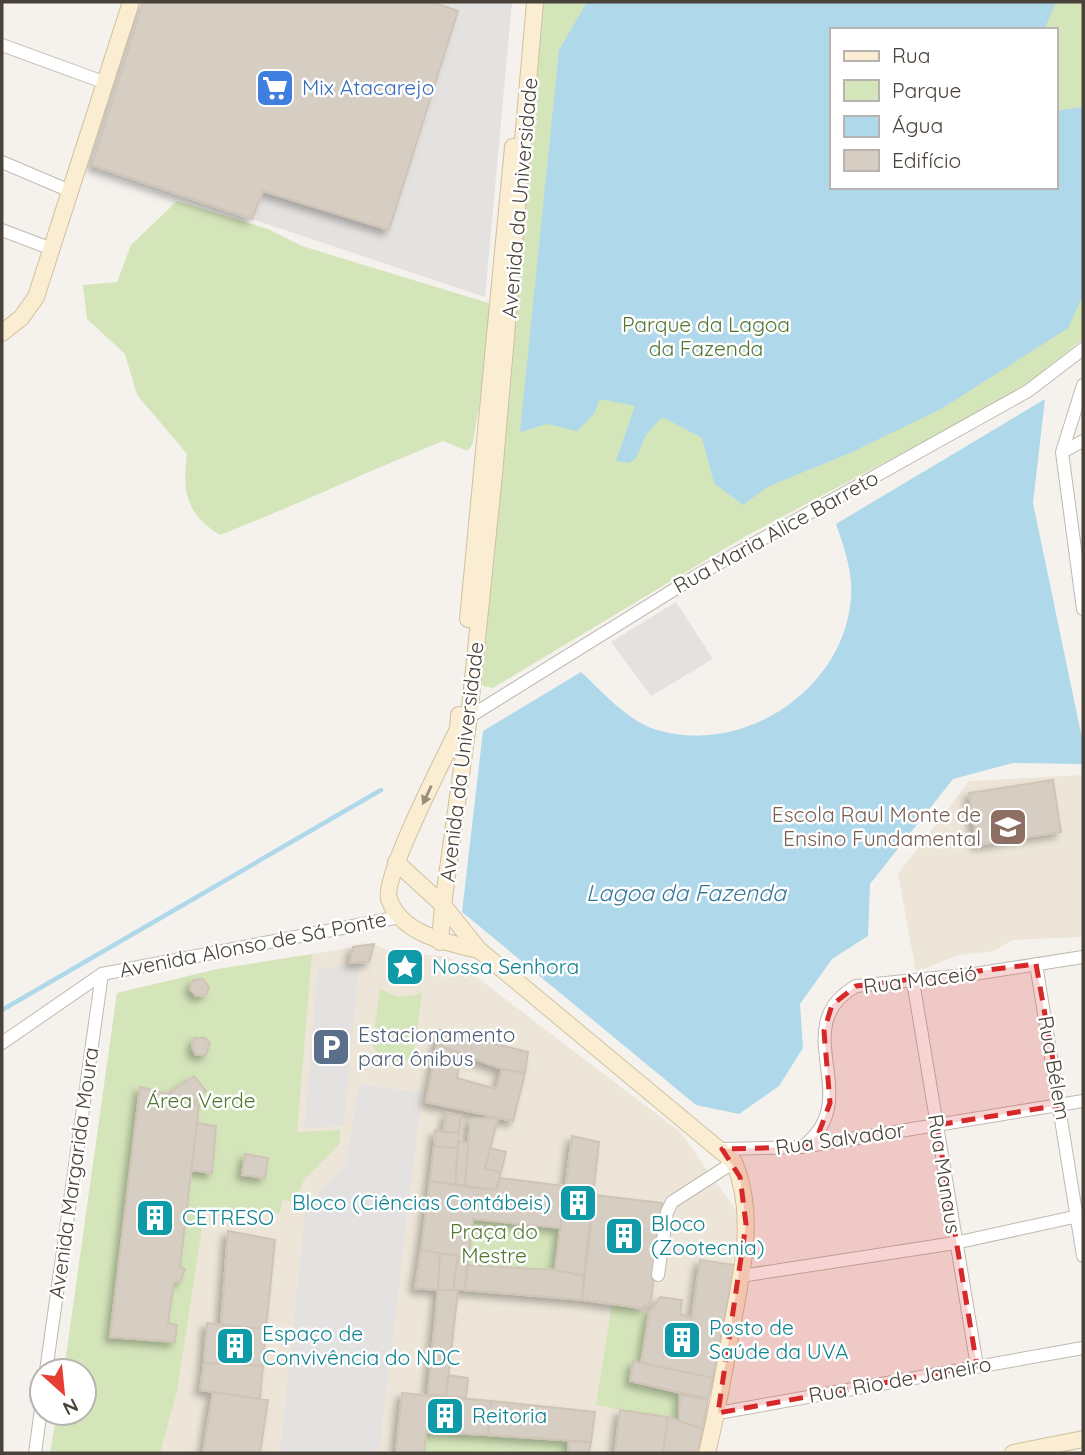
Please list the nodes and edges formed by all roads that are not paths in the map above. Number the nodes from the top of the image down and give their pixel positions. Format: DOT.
graph roads {
  1 [pos="131,2"];
  2 [pos="528,2"];
  3 [pos="535,2"];
  4 [pos="2,45"];
  5 [pos="106,83"];
  6 [pos="2,162"];
  7 [pos="69,191"];
  8 [pos="2,230"];
  9 [pos="52,249"];
  10 [pos="2,333"];
  11 [pos="1083,349"];
  12 [pos="1083,385"];
  13 [pos="1083,441"];
  14 [pos="1062,452"];
  15 [pos="1080,564"];
  16 [pos="1083,610"];
  17 [pos="469,717"];
  18 [pos="396,862"];
  19 [pos="443,905"];
  20 [pos="400,917"];
  21 [pos="440,942"];
  22 [pos="479,950"];
  23 [pos="1083,957"];
  24 [pos="1036,964"];
  25 [pos="102,974"];
  26 [pos="913,981"];
  27 [pos="2,1043"];
  28 [pos="1083,1101"];
  29 [pos="1061,1105"];
  30 [pos="937,1125"];
  31 [pos="802,1147"];
  32 [pos="722,1149"];
  33 [pos="734,1162"];
  34 [pos="1080,1215"];
  35 [pos="955,1243"];
  36 [pos="1083,1256"];
  37 [pos="658,1275"];
  38 [pos="741,1276"];
  39 [pos="1083,1348"];
  40 [pos="48,1357"];
  41 [pos="977,1366"];
  42 [pos="718,1413"];
  43 [pos="38,1427"];
  44 [pos="1083,1439"];
  45 [pos="34,1453"];
  46 [pos="707,1453"];
  47 [pos="1013,1453"];
  1 -- 5 [label="main road"];
  2 -- 18 [label="main road, Avenida da Universidade, one-way"];
  3 -- 17 [label="main road, Avenida da Universidade"];
  4 -- 5 [label="street"];
  5 -- 7 [label="main road"];
  6 -- 7 [label="street"];
  7 -- 9 [label="main road"];
  8 -- 9 [label="street"];
  9 -- 10 [label="main road"];
  11 -- 17 [label="street, Rua Maria Alice Barreto"];
  12 -- 14 [label="street"];
  13 -- 14 [label="street"];
  14 -- 15 [label="street"];
  15 -- 16 [label="street"];
  17 -- 19 [label="main road, Avenida da Universidade"];
  18 -- 19 [label="main road"];
  18 -- 20 [label="main road, Avenida da Universidade"];
  19 -- 21 [label="main road"];
  19 -- 22 [label="main road, Avenida da Universidade"];
  20 -- 21 [label="main road"];
  20 -- 25 [label="street, Avenida Alonso de Sá Ponte"];
  21 -- 22 [label="main road"];
  22 -- 32 [label="main road, Avenida da Universidade"];
  23 -- 24 [label="street, Rua Maceió"];
  24 -- 26 [label="street, Rua Maceió"];
  24 -- 29 [label="street, Rua Bélem"];
  25 -- 27 [label="street, Avenida Alonso de Sá Ponte"];
  25 -- 40 [label="street, Avenida Margarida Moura"];
  26 -- 30 [label="street, Rua Manaus"];
  26 -- 31 [label="street, Rua Maceió"];
  28 -- 29 [label="street, Rua Salvador"];
  29 -- 30 [label="street, Rua Salvador"];
  29 -- 34 [label="street, Rua Bélem"];
  30 -- 31 [label="street, Rua Salvador"];
  30 -- 35 [label="street, Rua Manaus"];
  31 -- 32 [label="street, Rua Salvador"];
  32 -- 33 [label="main road, Avenida da Universidade"];
  33 -- 37 [label="street"];
  33 -- 38 [label="main road"];
  34 -- 35 [label="street"];
  34 -- 36 [label="street, Rua Bélem"];
  35 -- 38 [label="street"];
  35 -- 41 [label="street, Rua Manaus"];
  38 -- 42 [label="main road"];
  39 -- 41 [label="street, Rua Rio de Janeiro"];
  41 -- 42 [label="street, Rua Rio de Janeiro"];
  42 -- 46 [label="main road"];
  43 -- 45 [label="street"];
  44 -- 47 [label="main road"];
}
